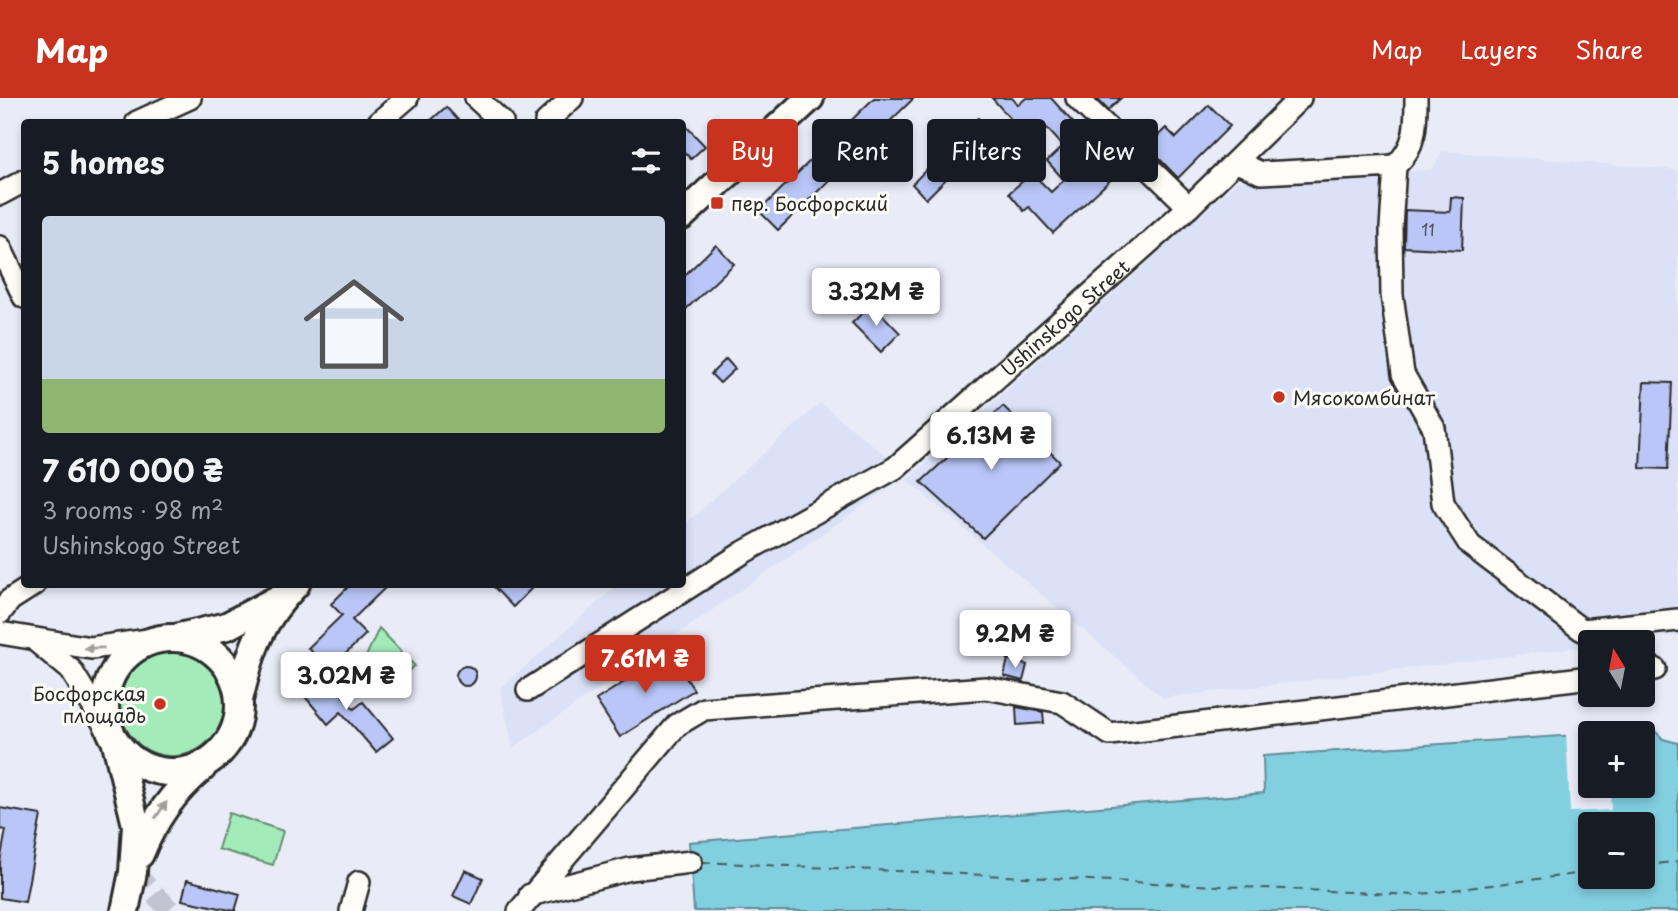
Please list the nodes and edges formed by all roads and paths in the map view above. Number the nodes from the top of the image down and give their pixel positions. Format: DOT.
graph roads {
  1 [pos="190,98"];
  2 [pos="407,98"];
  3 [pos="475,98"];
  4 [pos="572,98"];
  5 [pos="810,98"];
  6 [pos="1077,98"];
  7 [pos="1300,98"];
  8 [pos="1416,98"];
  9 [pos="156,111"];
  10 [pos="382,119"];
  11 [pos="499,119"];
  12 [pos="548,119"];
  13 [pos="1237,162"];
  14 [pos="1395,166"];
  15 [pos="21,183"];
  16 [pos="0,194"];
  17 [pos="1189,208"];
  18 [pos="686,212"];
  19 [pos="0,247"];
  20 [pos="21,291"];
  21 [pos="29,588"];
  22 [pos="293,588"];
  23 [pos="0,613"];
  24 [pos="1678,620"];
  25 [pos="0,633"];
  26 [pos="168,638"];
  27 [pos="32,639"];
  28 [pos="1578,679"];
  29 [pos="528,690"];
  30 [pos="239,697"];
  31 [pos="114,740"];
  32 [pos="212,760"];
  33 [pos="691,862"];
  34 [pos="133,872"];
  35 [pos="359,882"];
  36 [pos="525,903"];
  37 [pos="125,911"];
  38 [pos="351,911"];
  1 -- 9 [label="street"];
  2 -- 10 [label="street"];
  3 -- 11 [label="street"];
  4 -- 12 [label="street"];
  5 -- 18 [label="main road"];
  6 -- 17 [label="street"];
  7 -- 13 [label="street, Ushinskogo Street"];
  8 -- 14 [label="street"];
  13 -- 14 [label="street"];
  13 -- 17 [label="street, Ushinskogo Street"];
  14 -- 24 [label="street"];
  15 -- 16 [label="street"];
  17 -- 29 [label="street, Ushinskogo Street"];
  19 -- 20 [label="street"];
  21 -- 23 [label="street"];
  22 -- 26 [label="main road"];
  22 -- 30 [label="main road"];
  25 -- 27 [label="street"];
  26 -- 27 [label="street, one-way"];
  26 -- 30 [label="main road"];
  26 -- 31 [label="main road"];
  27 -- 31 [label="street"];
  28 -- 36 [label="street"];
  30 -- 32 [label="main road"];
  31 -- 32 [label="main road"];
  31 -- 34 [label="main road"];
  34 -- 32 [label="main road, one-way"];
  33 -- 36 [label="street"];
  34 -- 37 [label="main road"];
  35 -- 38 [label="street"];
}
